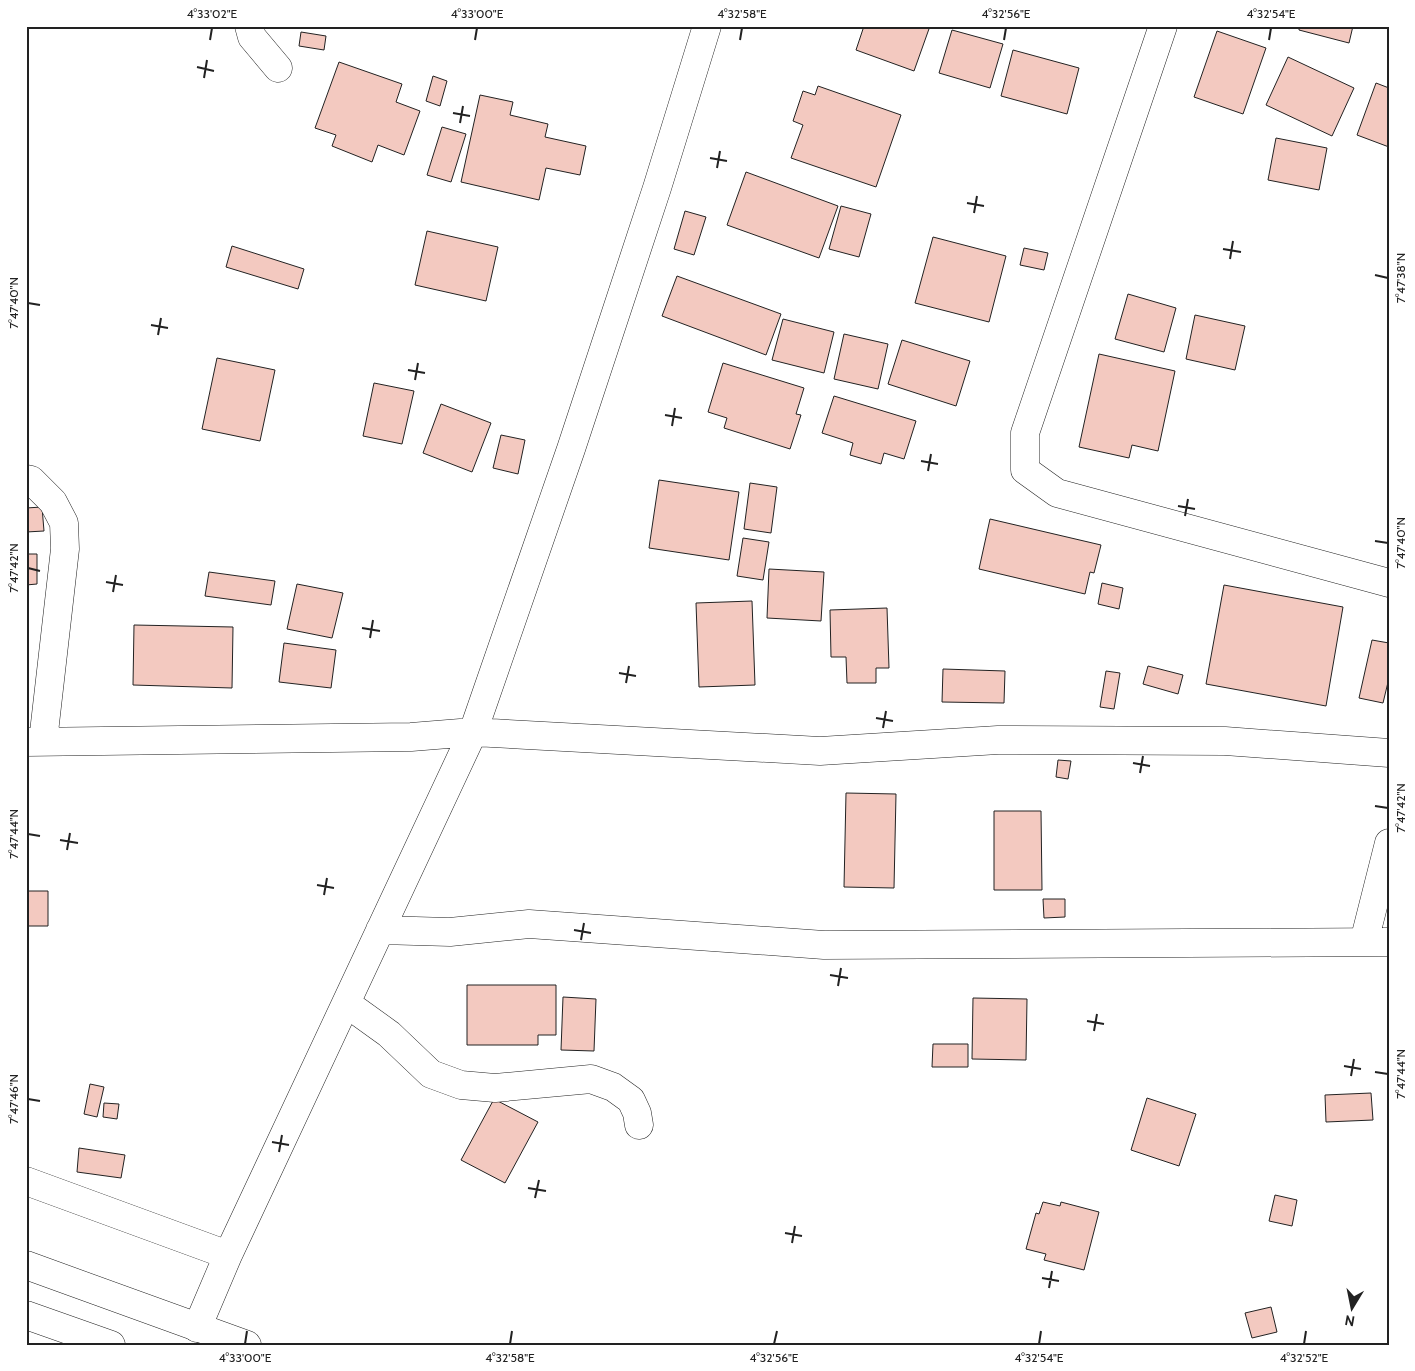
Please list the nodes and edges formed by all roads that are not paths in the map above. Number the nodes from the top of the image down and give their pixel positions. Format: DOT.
graph roads {
  1 [pos="250,26"];
  2 [pos="707,26"];
  3 [pos="1163,26"];
  4 [pos="278,68"];
  5 [pos="26,479"];
  6 [pos="1389,583"];
  7 [pos="473,732"];
  8 [pos="35,742"];
  9 [pos="1389,753"];
  10 [pos="1389,843"];
  11 [pos="380,930"];
  12 [pos="1376,942"];
  13 [pos="346,1004"];
  14 [pos="639,1125"];
  15 [pos="26,1181"];
  16 [pos="228,1254"];
  17 [pos="26,1265"];
  18 [pos="26,1315"];
  19 [pos="197,1328"];
  20 [pos="111,1345"];
  21 [pos="247,1345"];
  1 -- 4 [label="main road"];
  2 -- 7 [label="main road"];
  3 -- 6 [label="main road"];
  5 -- 8 [label="main road"];
  7 -- 8 [label="main road"];
  7 -- 9 [label="main road"];
  7 -- 11 [label="main road"];
  10 -- 12 [label="main road"];
  11 -- 12 [label="main road"];
  11 -- 13 [label="main road"];
  13 -- 14 [label="main road"];
  13 -- 16 [label="main road"];
  15 -- 16 [label="main road"];
  16 -- 19 [label="main road"];
  17 -- 19 [label="main road"];
  18 -- 20 [label="main road"];
  19 -- 21 [label="main road"];
}
